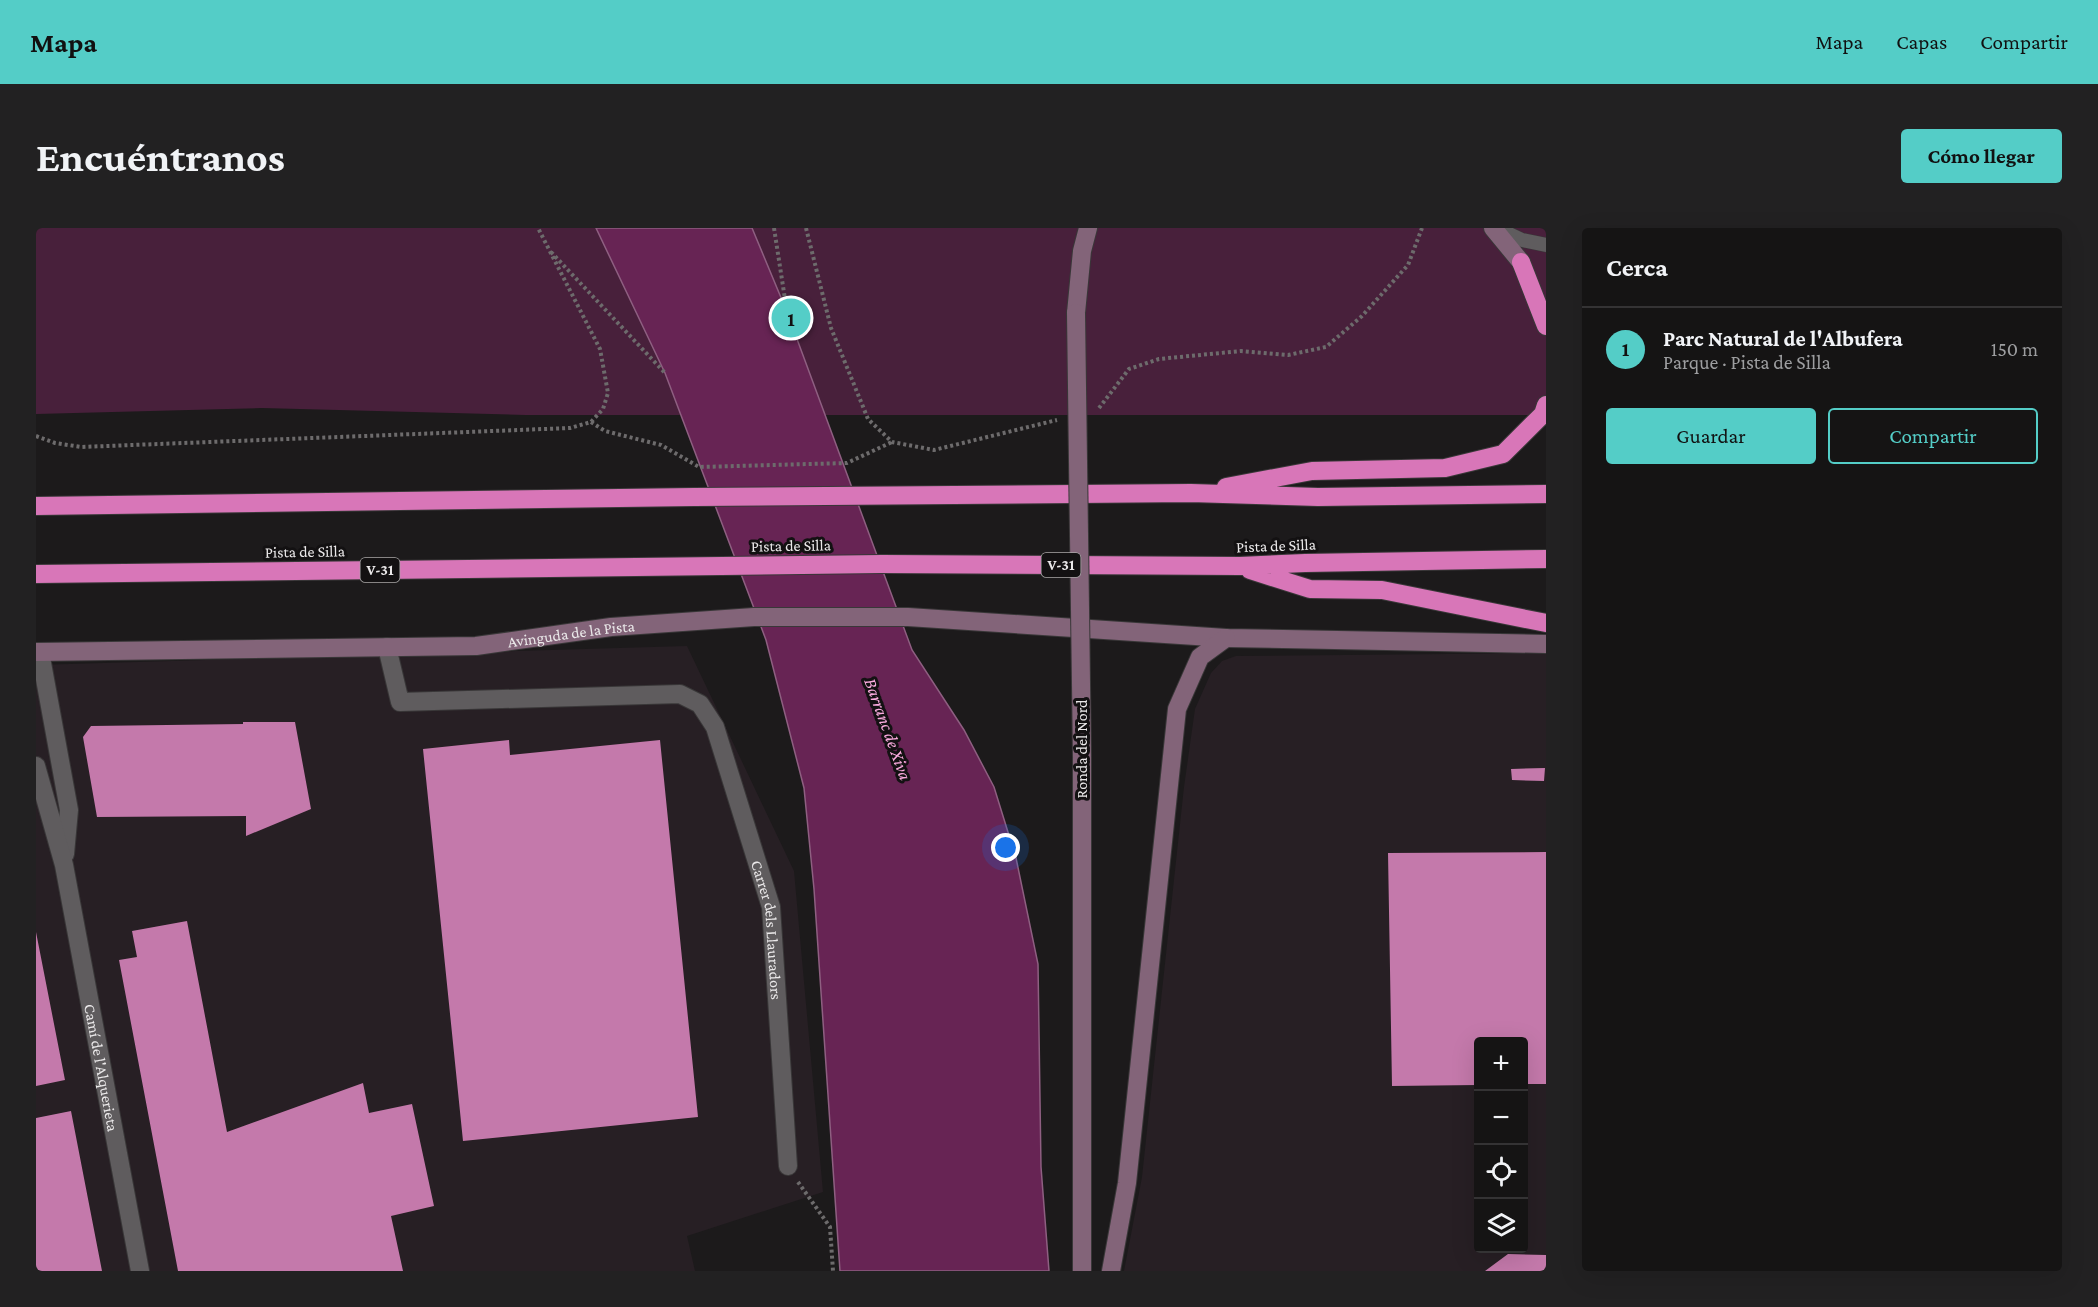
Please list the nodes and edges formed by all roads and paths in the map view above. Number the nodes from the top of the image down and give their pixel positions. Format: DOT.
graph roads {
  1 [pos="538,228"];
  2 [pos="774,228"];
  3 [pos="1088,228"];
  4 [pos="1494,228"];
  5 [pos="1546,245"];
  6 [pos="547,247"];
  7 [pos="1521,262"];
  8 [pos="1546,285"];
  9 [pos="787,312"];
  10 [pos="1546,326"];
  11 [pos="665,373"];
  12 [pos="1546,405"];
  13 [pos="591,422"];
  14 [pos="36,436"];
  15 [pos="892,442"];
  16 [pos="1191,493"];
  17 [pos="1546,494"];
  18 [pos="36,506"];
  19 [pos="1546,559"];
  20 [pos="1240,566"];
  21 [pos="36,574"];
  22 [pos="1546,623"];
  23 [pos="1226,638"];
  24 [pos="1546,644"];
  25 [pos="387,647"];
  26 [pos="38,652"];
  27 [pos="37,772"];
  28 [pos="64,865"];
  29 [pos="788,1166"];
  30 [pos="140,1271"];
  31 [pos="833,1271"];
  32 [pos="1082,1271"];
  33 [pos="1111,1271"];
  1 -- 6 [label="path"];
  2 -- 9 [label="path"];
  3 -- 32 [label="street, Ronda del Nord, bridge"];
  4 -- 5 [label="lane"];
  4 -- 7 [label="street"];
  6 -- 11 [label="path"];
  6 -- 13 [label="path"];
  7 -- 8 [label="highway"];
  7 -- 10 [label="highway"];
  12 -- 16 [label="highway"];
  13 -- 14 [label="path"];
  13 -- 15 [label="path"];
  16 -- 17 [label="highway"];
  16 -- 18 [label="highway"];
  19 -- 20 [label="highway, Pista de Silla / V-31"];
  20 -- 21 [label="highway, Pista de Silla / V-31"];
  20 -- 22 [label="highway"];
  23 -- 24 [label="street, Avinguda de la Pista"];
  23 -- 25 [label="street, Avinguda de la Pista"];
  23 -- 33 [label="street"];
  25 -- 26 [label="street, Avinguda de la Pista"];
  25 -- 29 [label="street, Carrer dels Llauradors"];
  26 -- 28 [label="street, Camí de l'Alquerieta"];
  27 -- 28 [label="street, Camí de l'Alquerieta"];
  28 -- 30 [label="street, Camí de l'Alquerieta"];
  29 -- 31 [label="path"];
}
